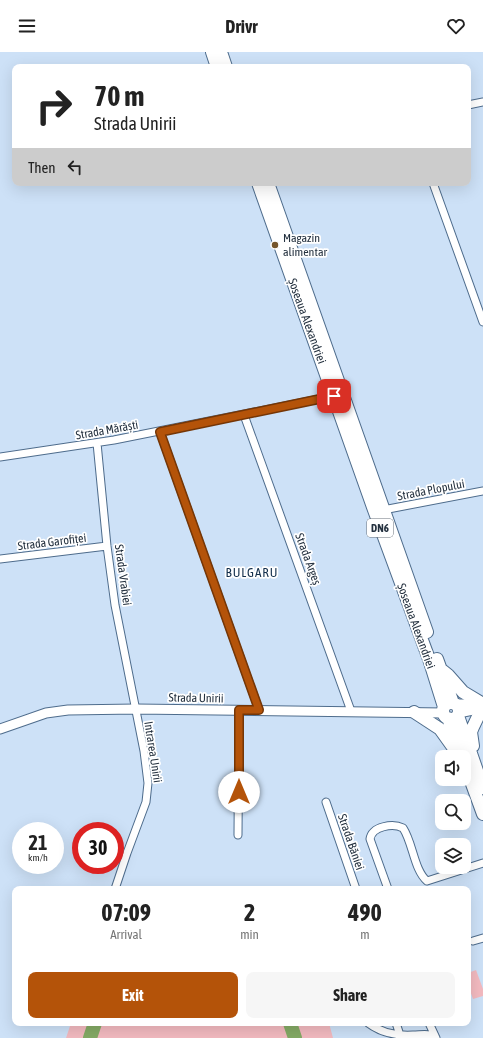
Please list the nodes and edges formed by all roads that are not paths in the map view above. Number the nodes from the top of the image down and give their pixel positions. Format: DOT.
graph roads {
  1 [pos="212,52"];
  2 [pos="221,52"];
  3 [pos="216,64"];
  4 [pos="225,64"];
  5 [pos="483,102"];
  6 [pos="471,104"];
  7 [pos="259,186"];
  8 [pos="269,186"];
  9 [pos="434,186"];
  10 [pos="483,322"];
  11 [pos="334,396"];
  12 [pos="244,415"];
  13 [pos="160,432"];
  14 [pos="98,443"];
  15 [pos="0,457"];
  16 [pos="483,491"];
  17 [pos="383,510"];
  18 [pos="107,546"];
  19 [pos="0,559"];
  20 [pos="441,669"];
  21 [pos="483,706"];
  22 [pos="136,709"];
  23 [pos="239,710"];
  24 [pos="259,710"];
  25 [pos="351,711"];
  26 [pos="452,711"];
  27 [pos="414,712"];
  28 [pos="0,729"];
  29 [pos="457,750"];
  30 [pos="462,750"];
  31 [pos="471,751"];
  32 [pos="471,769"];
  33 [pos="471,778"];
  34 [pos="483,788"];
  35 [pos="326,802"];
  36 [pos="483,814"];
  37 [pos="238,835"];
  38 [pos="483,863"];
  39 [pos="116,886"];
  40 [pos="355,886"];
  41 [pos="387,886"];
  42 [pos="483,938"];
  43 [pos="473,941"];
  44 [pos="373,1026"];
  45 [pos="397,1026"];
  46 [pos="430,1026"];
  47 [pos="400,1035"];
  48 [pos="436,1037"];
  1 -- 3 [label="highway"];
  2 -- 4 [label="highway"];
  5 -- 6 [label="street"];
  7 -- 11 [label="highway, Șoseaua Alexandriei / DN6"];
  8 -- 17 [label="highway, Șoseaua Alexandriei / DN6"];
  9 -- 10 [label="street"];
  11 -- 12 [label="street, Strada Mărăști"];
  11 -- 26 [label="highway, Șoseaua Alexandriei / DN6"];
  12 -- 13 [label="street, Strada Mărăști"];
  12 -- 25 [label="street, Strada Argeș"];
  13 -- 14 [label="street, Strada Mărăști"];
  13 -- 24 [label="street"];
  14 -- 15 [label="street, Strada Mărăști"];
  14 -- 18 [label="street, Strada Vrabiei"];
  16 -- 17 [label="street, Strada Plopului"];
  17 -- 20 [label="highway, Șoseaua Alexandriei / DN6"];
  18 -- 19 [label="street, Strada Garofiței"];
  18 -- 22 [label="street, Strada Vrabiei"];
  20 -- 21 [label="highway"];
  20 -- 26 [label="highway, Șoseaua Alexandriei / DN6"];
  21 -- 26 [label="main road, Strada Unirii"];
  21 -- 31 [label="highway"];
  22 -- 23 [label="main road, Strada Unirii"];
  22 -- 28 [label="main road, Strada Unirii"];
  22 -- 39 [label="street, Intrarea Unirii"];
  23 -- 24 [label="main road, Strada Unirii"];
  23 -- 37 [label="street"];
  24 -- 25 [label="main road, Strada Unirii"];
  25 -- 27 [label="main road, Strada Unirii"];
  26 -- 27 [label="main road, Strada Unirii"];
  26 -- 30 [label="highway, Șoseaua Alexandriei / DN6"];
  27 -- 29 [label="highway"];
  32 -- 34 [label="highway, Șoseaua Alexandriei / DN6"];
  33 -- 36 [label="highway, Șoseaua Alexandriei / DN6"];
  35 -- 40 [label="street, Strada Băniei"];
  38 -- 41 [label="street"];
  42 -- 43 [label="street"];
  44 -- 47 [label="street"];
  45 -- 47 [label="street"];
  46 -- 48 [label="street"];
  47 -- 48 [label="street"];
}
